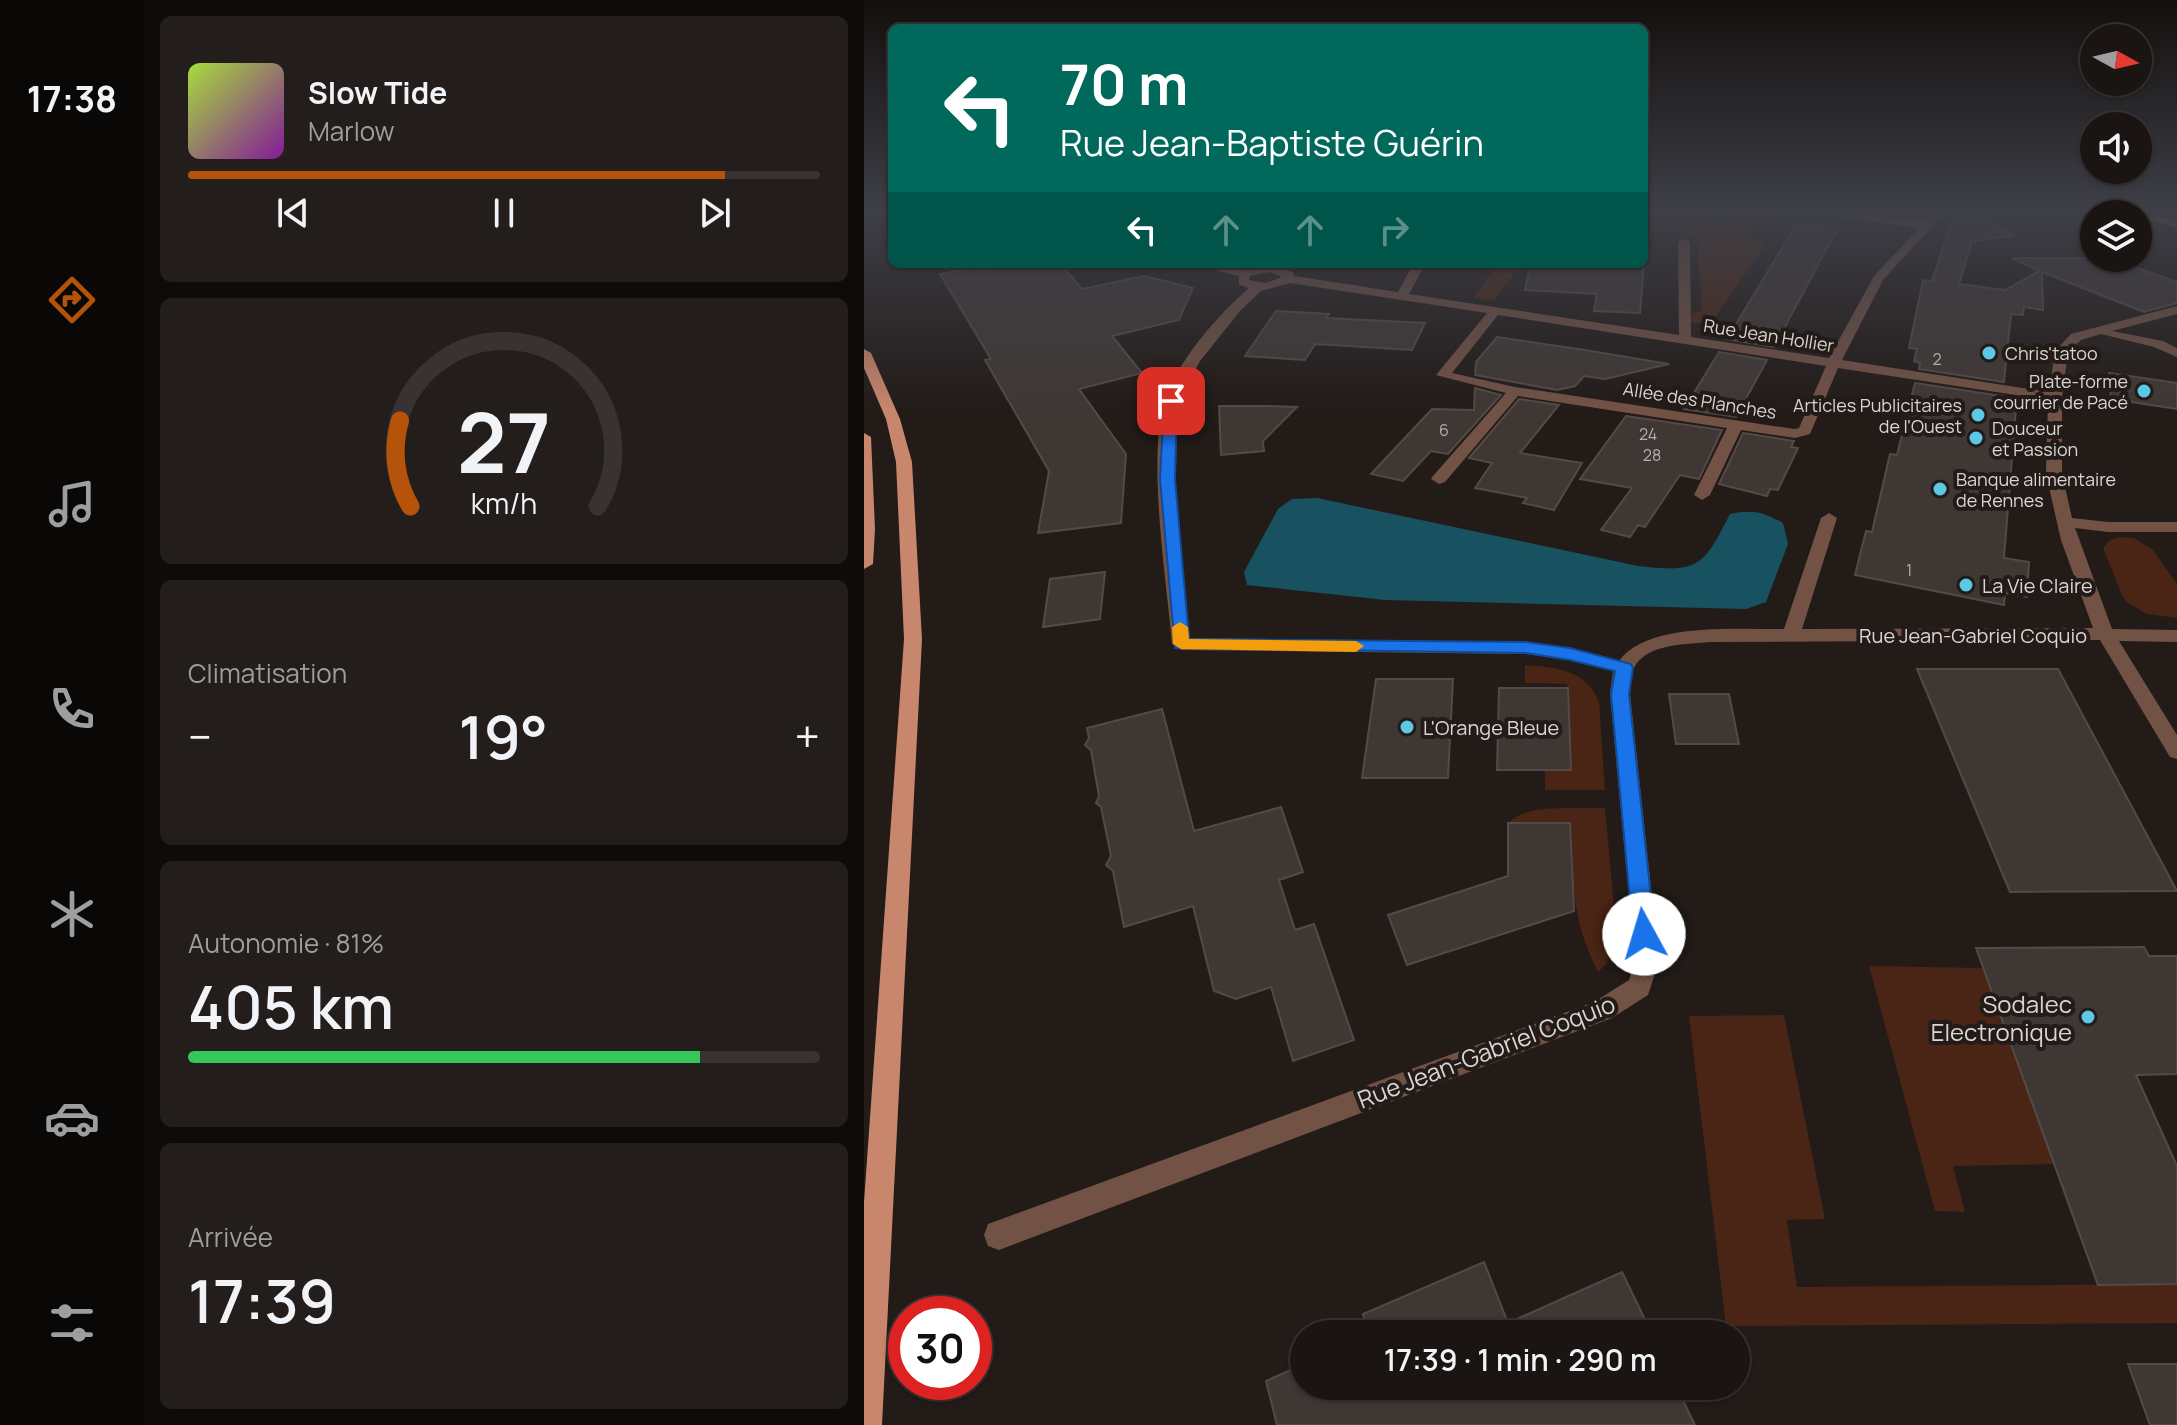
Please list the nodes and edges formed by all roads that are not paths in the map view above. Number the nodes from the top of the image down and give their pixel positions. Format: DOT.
graph roads {
  1 [pos="1244,278"];
  2 [pos="1412,278"];
  3 [pos="1684,278"];
  4 [pos="1881,278"];
  5 [pos="1288,279"];
  6 [pos="1258,287"];
  7 [pos="1401,297"];
  8 [pos="2177,310"];
  9 [pos="1495,311"];
  10 [pos="2099,332"];
  11 [pos="1685,339"];
  12 [pos="864,353"];
  13 [pos="2177,353"];
  14 [pos="1834,363"];
  15 [pos="1515,391"];
  16 [pos="2055,397"];
  17 [pos="1735,427"];
  18 [pos="864,437"];
  19 [pos="1439,479"];
  20 [pos="1702,495"];
  21 [pos="1829,518"];
  22 [pos="2064,522"];
  23 [pos="2177,527"];
  24 [pos="864,564"];
  25 [pos="1791,635"];
  26 [pos="2107,635"];
  27 [pos="2177,636"];
  28 [pos="1624,668"];
  29 [pos="2177,752"];
  30 [pos="999,1235"];
  31 [pos="865,1425"];
  1 -- 6 [label="street"];
  2 -- 7 [label="street"];
  3 -- 11 [label="street"];
  4 -- 14 [label="street"];
  5 -- 6 [label="street"];
  5 -- 7 [label="street, Rue Jean Hollier"];
  6 -- 28 [label="street"];
  7 -- 9 [label="street, Rue Jean Hollier"];
  8 -- 10 [label="street"];
  9 -- 11 [label="street, Rue Jean Hollier"];
  9 -- 15 [label="street, Allée des Planches"];
  10 -- 13 [label="street"];
  10 -- 16 [label="street"];
  11 -- 14 [label="street, Rue Jean Hollier"];
  12 -- 31 [label="main road"];
  14 -- 16 [label="street, Rue Jean Hollier"];
  14 -- 17 [label="street, Allée des Planches"];
  15 -- 17 [label="street, Allée des Planches"];
  15 -- 19 [label="street"];
  16 -- 22 [label="street"];
  17 -- 20 [label="street"];
  18 -- 24 [label="main road"];
  21 -- 25 [label="street"];
  22 -- 23 [label="street"];
  22 -- 26 [label="street"];
  25 -- 26 [label="street, Rue Jean-Gabriel Coquio"];
  25 -- 28 [label="street, Rue Jean-Gabriel Coquio"];
  26 -- 27 [label="street, Rue Jean-Gabriel Coquio"];
  26 -- 29 [label="street"];
  28 -- 30 [label="street, Rue Jean-Gabriel Coquio"];
}
